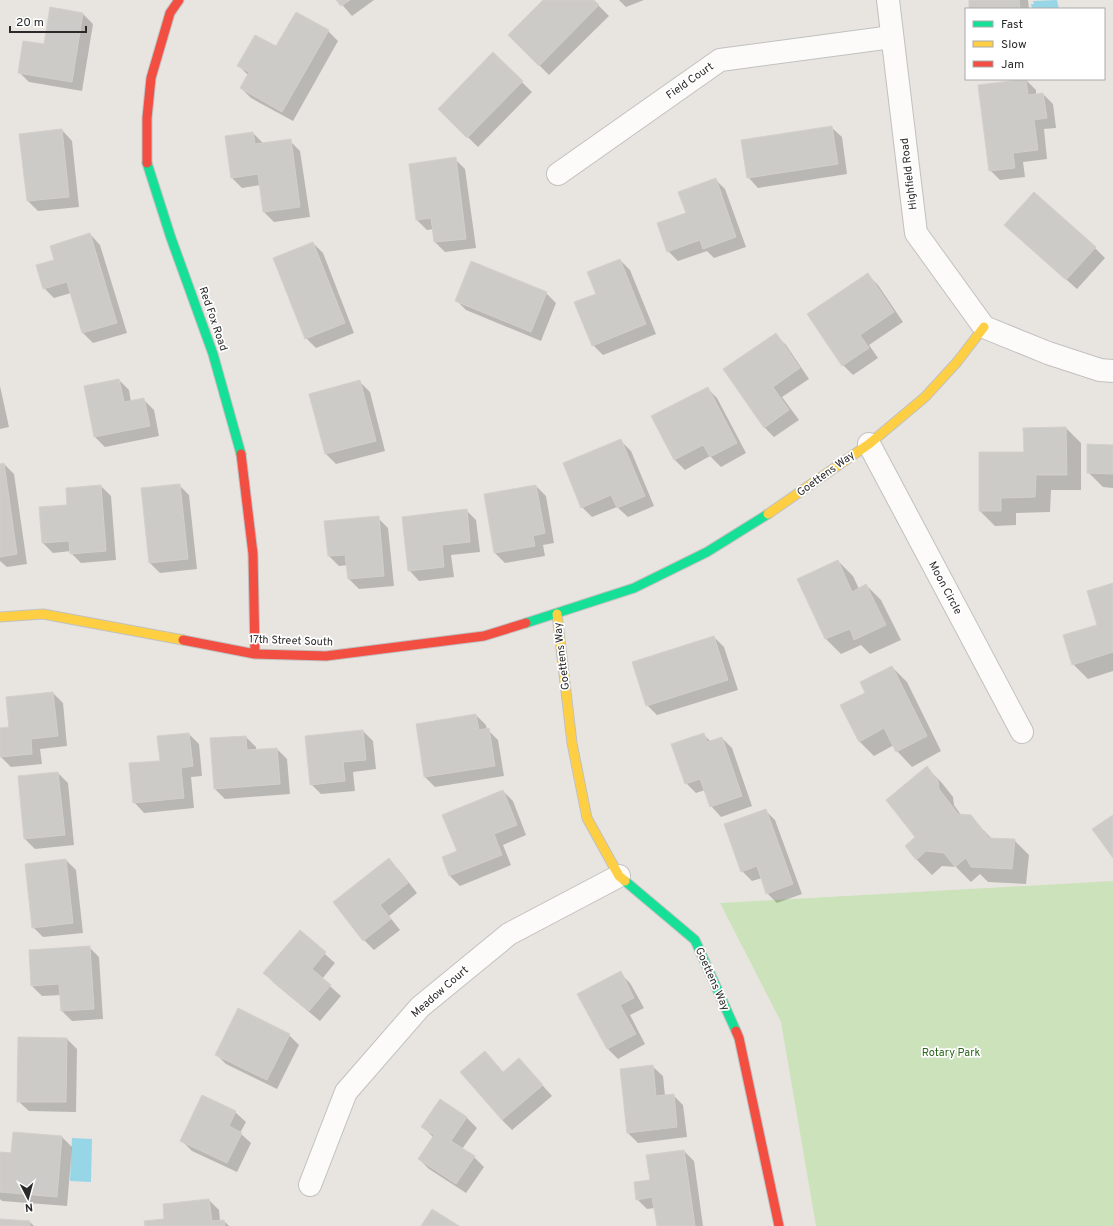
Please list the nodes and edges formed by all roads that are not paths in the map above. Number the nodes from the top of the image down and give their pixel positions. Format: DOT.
graph roads {
  1 [pos="179,0"];
  2 [pos="888,0"];
  3 [pos="892,37"];
  4 [pos="558,174"];
  5 [pos="984,327"];
  6 [pos="1113,371"];
  7 [pos="868,444"];
  8 [pos="557,614"];
  9 [pos="0,617"];
  10 [pos="255,654"];
  11 [pos="1022,732"];
  12 [pos="619,876"];
  13 [pos="310,1185"];
  14 [pos="778,1226"];
  1 -- 10 [label="street, Red Fox Road"];
  2 -- 3 [label="street, Highfield Road"];
  3 -- 4 [label="street, Field Court"];
  3 -- 5 [label="street, Highfield Road"];
  5 -- 6 [label="street"];
  5 -- 7 [label="street, Goettens Way"];
  7 -- 8 [label="street, Goettens Way"];
  7 -- 11 [label="street, Moon Circle"];
  8 -- 10 [label="street, 17th Street South"];
  8 -- 12 [label="street, Goettens Way"];
  9 -- 10 [label="street, 17th Street South"];
  12 -- 13 [label="street, Meadow Court"];
  12 -- 14 [label="street, Goettens Way"];
}
